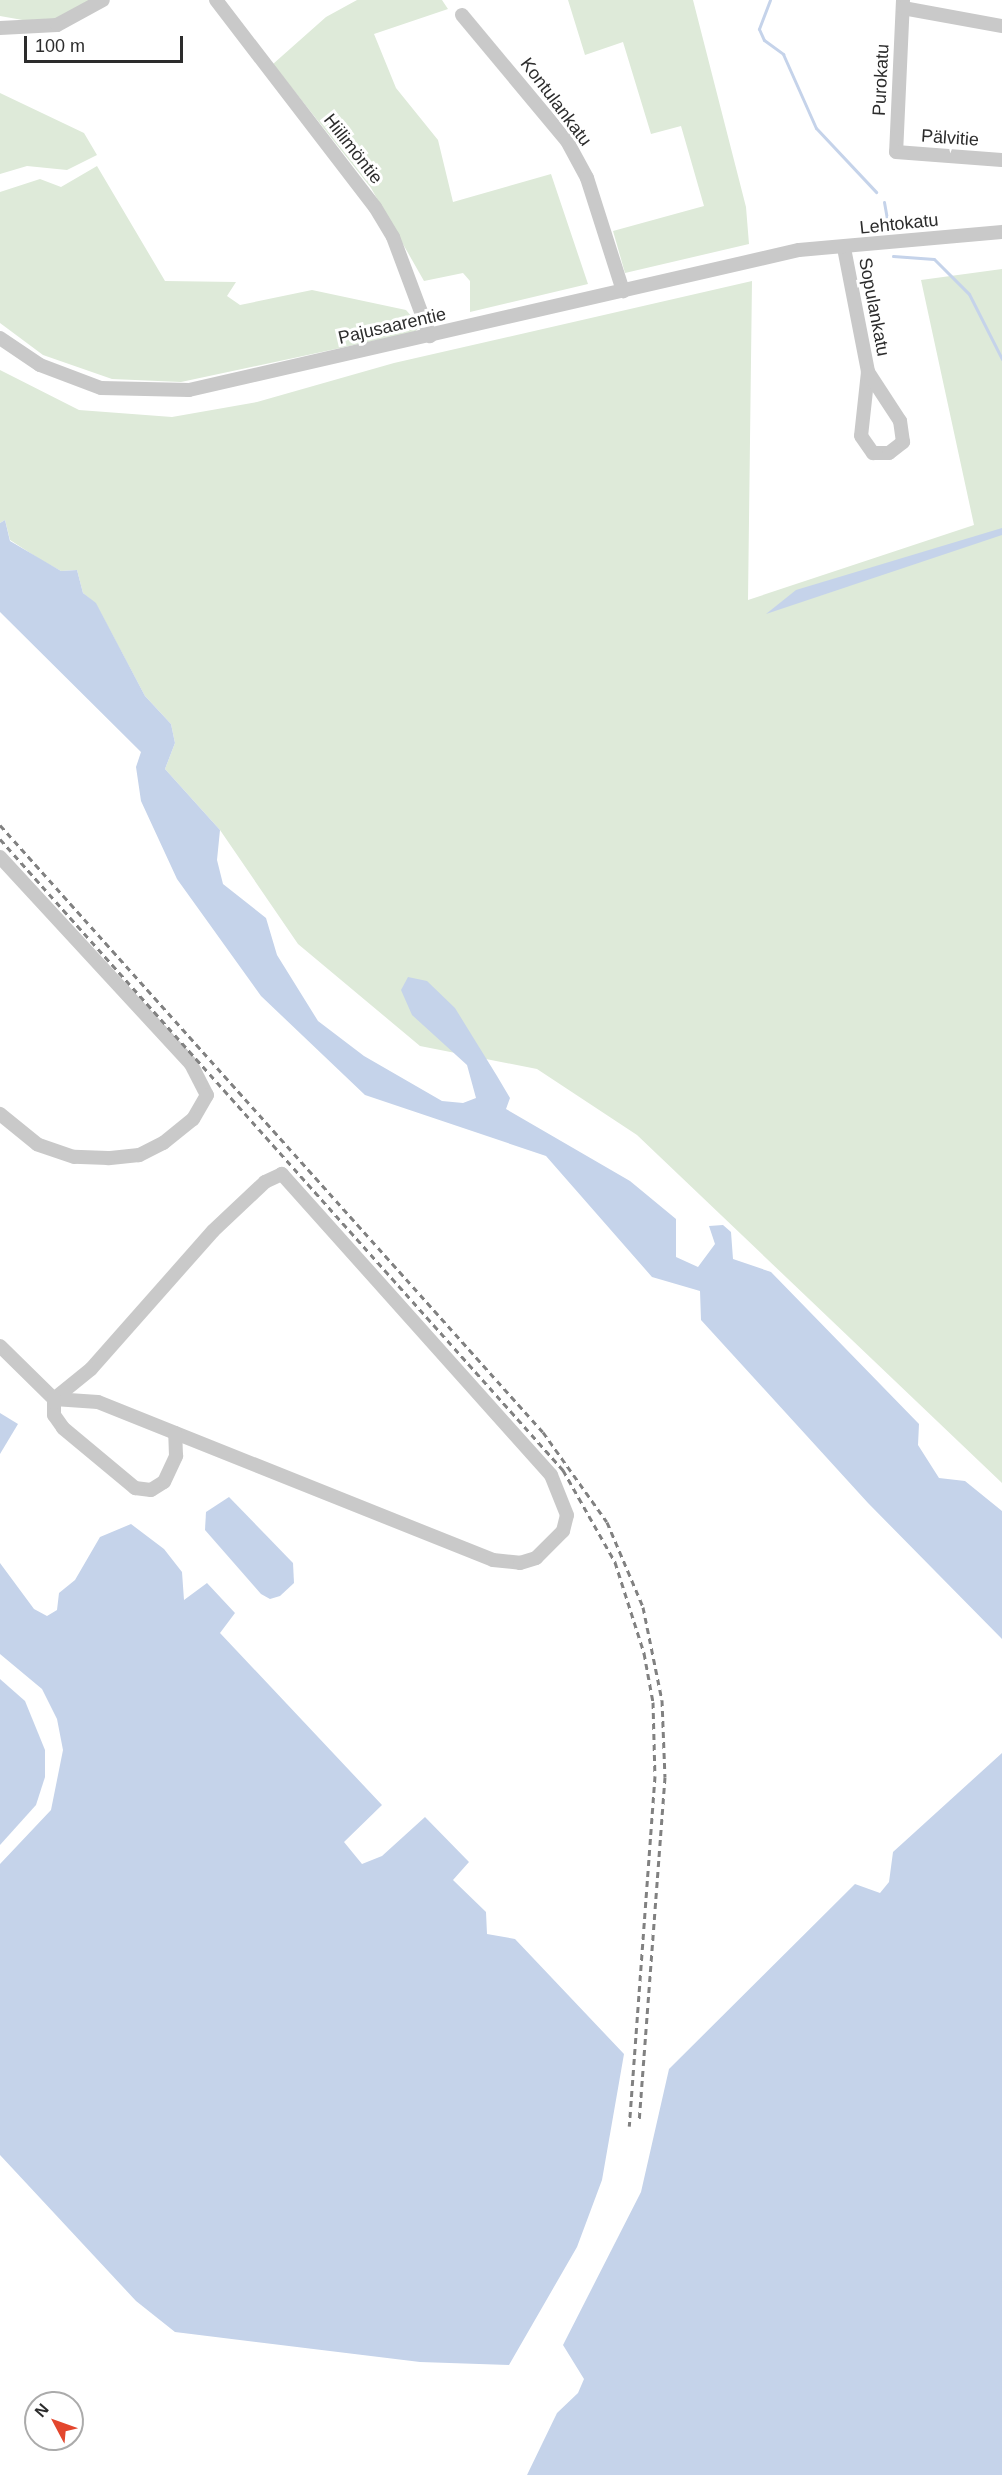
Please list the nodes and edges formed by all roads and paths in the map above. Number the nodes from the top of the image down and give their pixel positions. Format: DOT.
graph roads {
  1 [pos="103,0"];
  2 [pos="216,0"];
  3 [pos="903,4"];
  4 [pos="462,15"];
  5 [pos="1002,26"];
  6 [pos="0,28"];
  7 [pos="896,152"];
  8 [pos="1002,160"];
  9 [pos="1002,232"];
  10 [pos="844,248"];
  11 [pos="799,250"];
  12 [pos="622,291"];
  13 [pos="430,336"];
  14 [pos="0,338"];
  15 [pos="868,372"];
  16 [pos="0,857"];
  17 [pos="0,1114"];
  18 [pos="0,1346"];
  19 [pos="54,1399"];
  20 [pos="176,1433"];
  1 -- 6 [label="street"];
  2 -- 13 [label="street, Hiilimöntie"];
  3 -- 5 [label="street, Purokatu"];
  3 -- 7 [label="street, Purokatu"];
  4 -- 12 [label="street, Kontulankatu"];
  7 -- 8 [label="street, Pälvitie"];
  9 -- 10 [label="street, Lehtokatu"];
  10 -- 11 [label="street, Lehtokatu"];
  10 -- 15 [label="street, Sopulankatu"];
  11 -- 12 [label="street, Pajusaarentie"];
  12 -- 13 [label="street, Pajusaarentie"];
  13 -- 14 [label="street, Pajusaarentie"];
  15 -- 15 [label="street, Sopulankatu"];
  16 -- 17 [label="street"];
  18 -- 19 [label="street"];
  19 -- 20 [label="street"];
  19 -- 20 [label="street"];
  19 -- 20 [label="street"];
}
